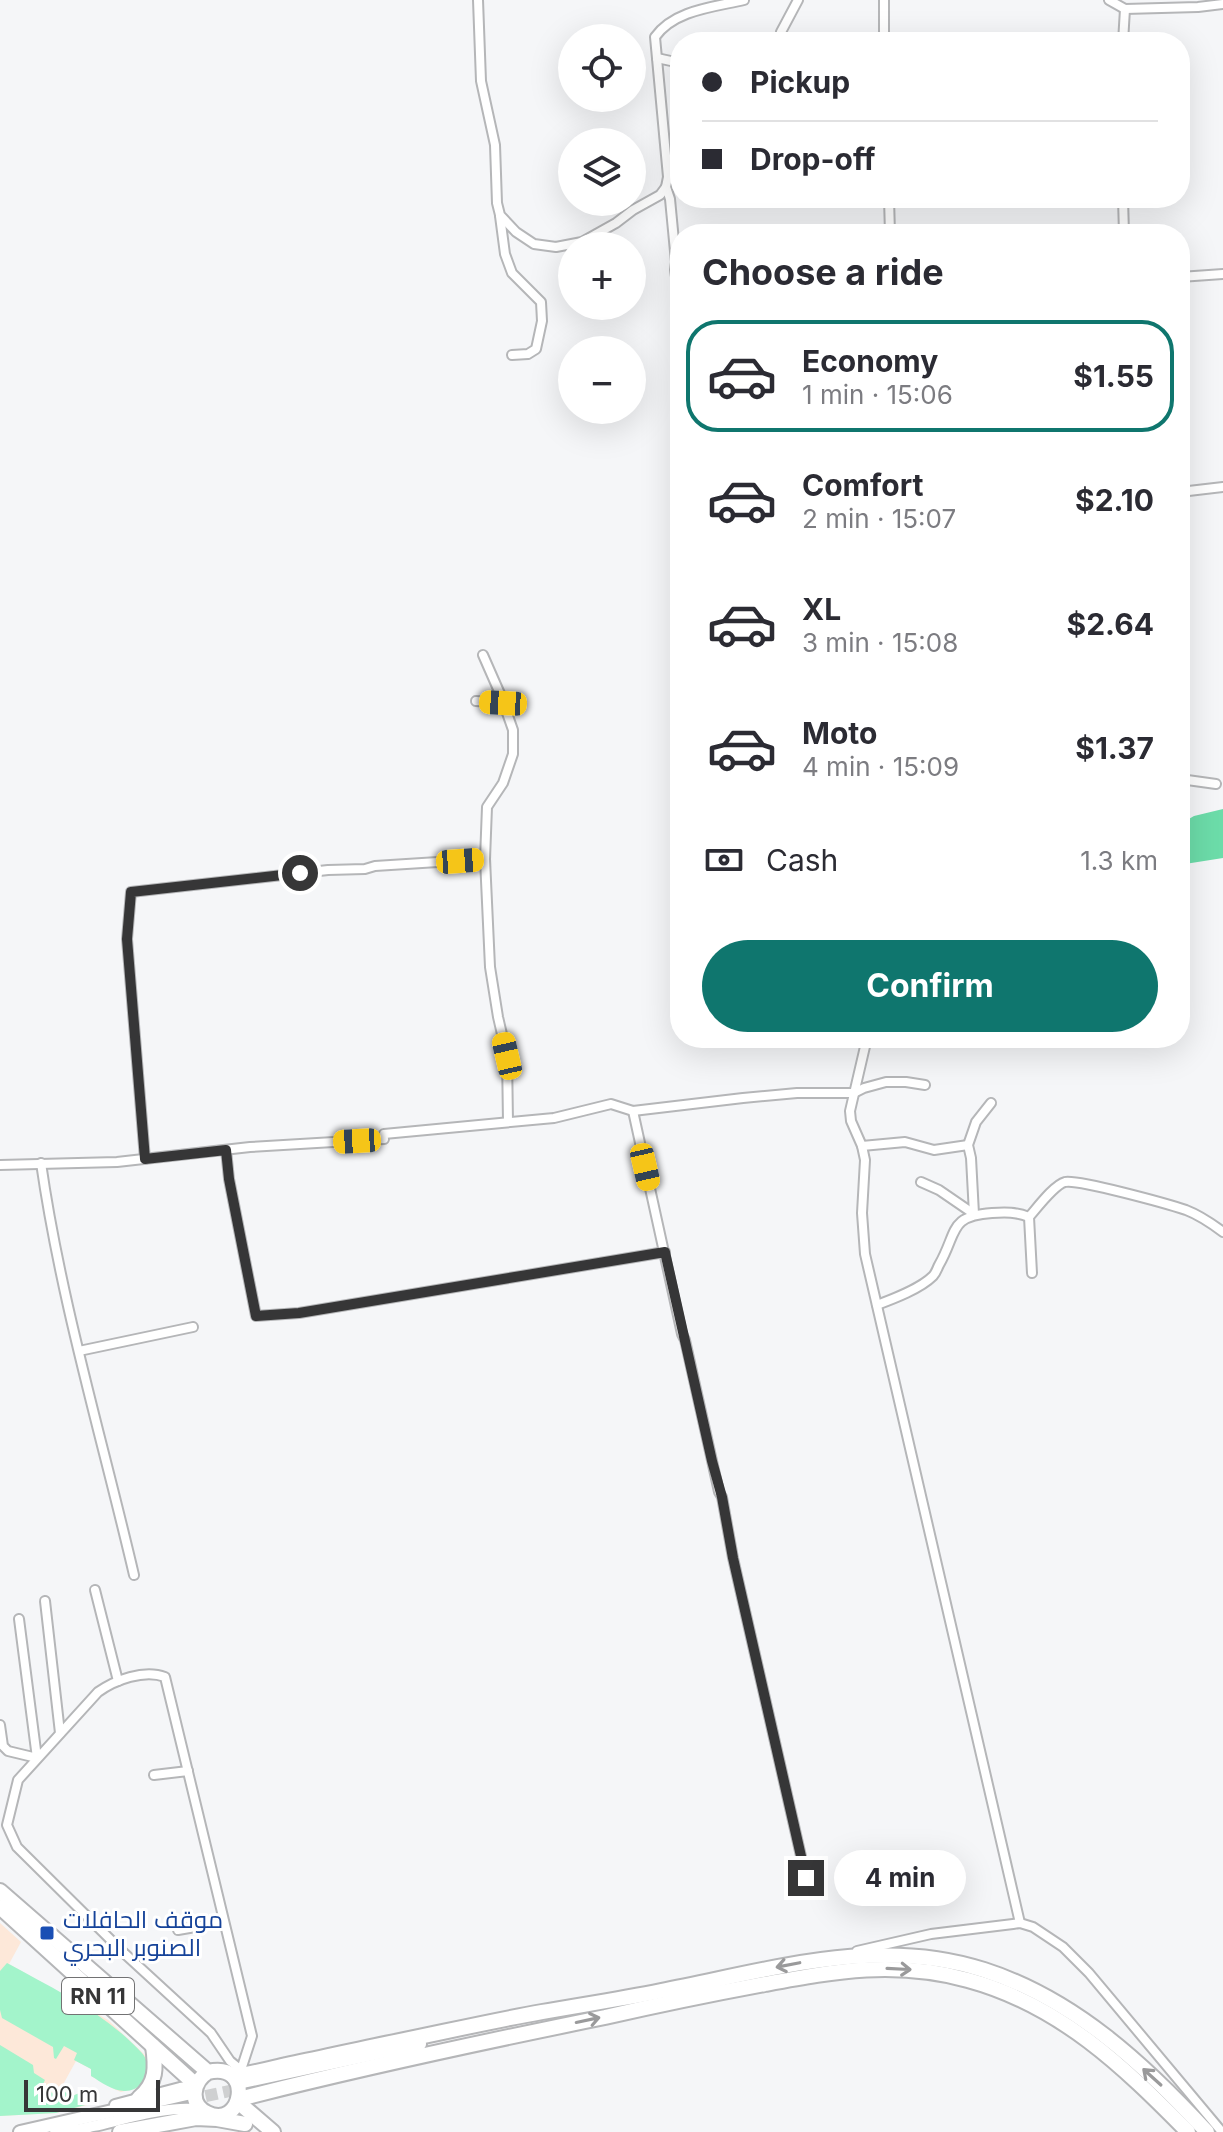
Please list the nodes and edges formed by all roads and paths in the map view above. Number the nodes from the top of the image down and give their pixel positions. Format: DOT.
graph roads {
  1 [pos="478,0"];
  2 [pos="744,0"];
  3 [pos="798,0"];
  4 [pos="884,0"];
  5 [pos="1109,0"];
  6 [pos="1223,4"];
  7 [pos="1125,9"];
  8 [pos="781,32"];
  9 [pos="884,32"];
  10 [pos="1124,32"];
  11 [pos="657,58"];
  12 [pos="670,61"];
  13 [pos="666,187"];
  14 [pos="670,199"];
  15 [pos="500,215"];
  16 [pos="1223,274"];
  17 [pos="1190,276"];
  18 [pos="512,355"];
  19 [pos="1223,487"];
  20 [pos="1190,491"];
  21 [pos="483,655"];
  22 [pos="476,701"];
  23 [pos="503,703"];
  24 [pos="1190,780"];
  25 [pos="1216,784"];
  26 [pos="485,859"];
  27 [pos="865,1048"];
  28 [pos="925,1085"];
  29 [pos="854,1093"];
  30 [pos="991,1103"];
  31 [pos="633,1111"];
  32 [pos="508,1122"];
  33 [pos="968,1145"];
  34 [pos="862,1146"];
  35 [pos="226,1150"];
  36 [pos="145,1159"];
  37 [pos="41,1163"];
  38 [pos="0,1165"];
  39 [pos="921,1182"];
  40 [pos="974,1214"];
  41 [pos="1029,1217"];
  42 [pos="1223,1232"];
  43 [pos="665,1252"];
  44 [pos="1032,1273"];
  45 [pos="877,1305"];
  46 [pos="193,1327"];
  47 [pos="79,1351"];
  48 [pos="134,1575"];
  49 [pos="95,1590"];
  50 [pos="45,1601"];
  51 [pos="19,1619"];
  52 [pos="118,1681"];
  53 [pos="0,1725"];
  54 [pos="60,1733"];
  55 [pos="37,1758"];
  56 [pos="188,1771"];
  57 [pos="154,1775"];
  58 [pos="4,1822"];
  59 [pos="806,1878"];
  60 [pos="0,1891"];
  61 [pos="0,1907"];
  62 [pos="224,1922"];
  63 [pos="1020,1923"];
  64 [pos="178,1930"];
  65 [pos="822,1959"];
  66 [pos="542,2030"];
  67 [pos="153,2046"];
  68 [pos="208,2072"];
  69 [pos="239,2085"];
  70 [pos="191,2091"];
  71 [pos="271,2091"];
  72 [pos="139,2098"];
  73 [pos="202,2110"];
  74 [pos="224,2114"];
  75 [pos="52,2129"];
  76 [pos="261,2129"];
  77 [pos="20,2132"];
  78 [pos="120,2132"];
  79 [pos="1188,2132"];
  80 [pos="1207,2132"];
  81 [pos="1222,2132"];
  1 -- 15 [label="street"];
  2 -- 11 [label="street"];
  3 -- 8 [label="street"];
  4 -- 9 [label="street"];
  5 -- 7 [label="street"];
  6 -- 7 [label="street"];
  7 -- 10 [label="street"];
  11 -- 12 [label="street"];
  11 -- 13 [label="street"];
  13 -- 14 [label="street"];
  13 -- 15 [label="street"];
  15 -- 18 [label="street"];
  16 -- 17 [label="street"];
  19 -- 20 [label="street"];
  21 -- 23 [label="street"];
  22 -- 23 [label="street"];
  23 -- 26 [label="street"];
  24 -- 25 [label="street"];
  26 -- 32 [label="street"];
  26 -- 36 [label="street"];
  27 -- 29 [label="street"];
  28 -- 29 [label="street"];
  29 -- 31 [label="street"];
  29 -- 34 [label="street"];
  30 -- 33 [label="street"];
  31 -- 32 [label="street"];
  31 -- 43 [label="street"];
  32 -- 35 [label="street"];
  33 -- 34 [label="street"];
  33 -- 40 [label="street"];
  34 -- 45 [label="street"];
  35 -- 36 [label="street"];
  35 -- 43 [label="street"];
  36 -- 37 [label="street"];
  37 -- 38 [label="street"];
  37 -- 47 [label="street"];
  39 -- 40 [label="street"];
  40 -- 41 [label="street"];
  40 -- 45 [label="street"];
  41 -- 42 [label="street"];
  41 -- 44 [label="street"];
  43 -- 59 [label="street"];
  45 -- 63 [label="street"];
  46 -- 47 [label="street"];
  47 -- 48 [label="street"];
  49 -- 52 [label="street"];
  50 -- 54 [label="street"];
  51 -- 55 [label="street"];
  52 -- 54 [label="street"];
  52 -- 56 [label="street"];
  53 -- 55 [label="street"];
  54 -- 55 [label="street"];
  55 -- 58 [label="street"];
  56 -- 57 [label="street"];
  56 -- 62 [label="street"];
  58 -- 69 [label="street"];
  60 -- 68 [label="highway, RN 11"];
  61 -- 67 [label="highway, RN 11"];
  62 -- 64 [label="street"];
  62 -- 69 [label="street"];
  63 -- 65 [label="street"];
  63 -- 81 [label="street"];
  65 -- 69 [label="highway, one-way"];
  80 -- 65 [label="highway, one-way"];
  66 -- 69 [label="main road"];
  66 -- 71 [label="highway"];
  66 -- 79 [label="highway, one-way"];
  67 -- 70 [label="highway, RN 11"];
  67 -- 72 [label="highway"];
  68 -- 69 [label="highway"];
  68 -- 70 [label="highway"];
  69 -- 71 [label="highway"];
  69 -- 74 [label="highway"];
  69 -- 76 [label="highway"];
  70 -- 72 [label="street"];
  70 -- 73 [label="highway"];
  70 -- 75 [label="main road"];
  71 -- 76 [label="highway"];
  72 -- 75 [label="street"];
  73 -- 74 [label="highway"];
  73 -- 75 [label="street"];
  74 -- 76 [label="highway"];
  75 -- 77 [label="main road"];
  76 -- 78 [label="highway"];
}
